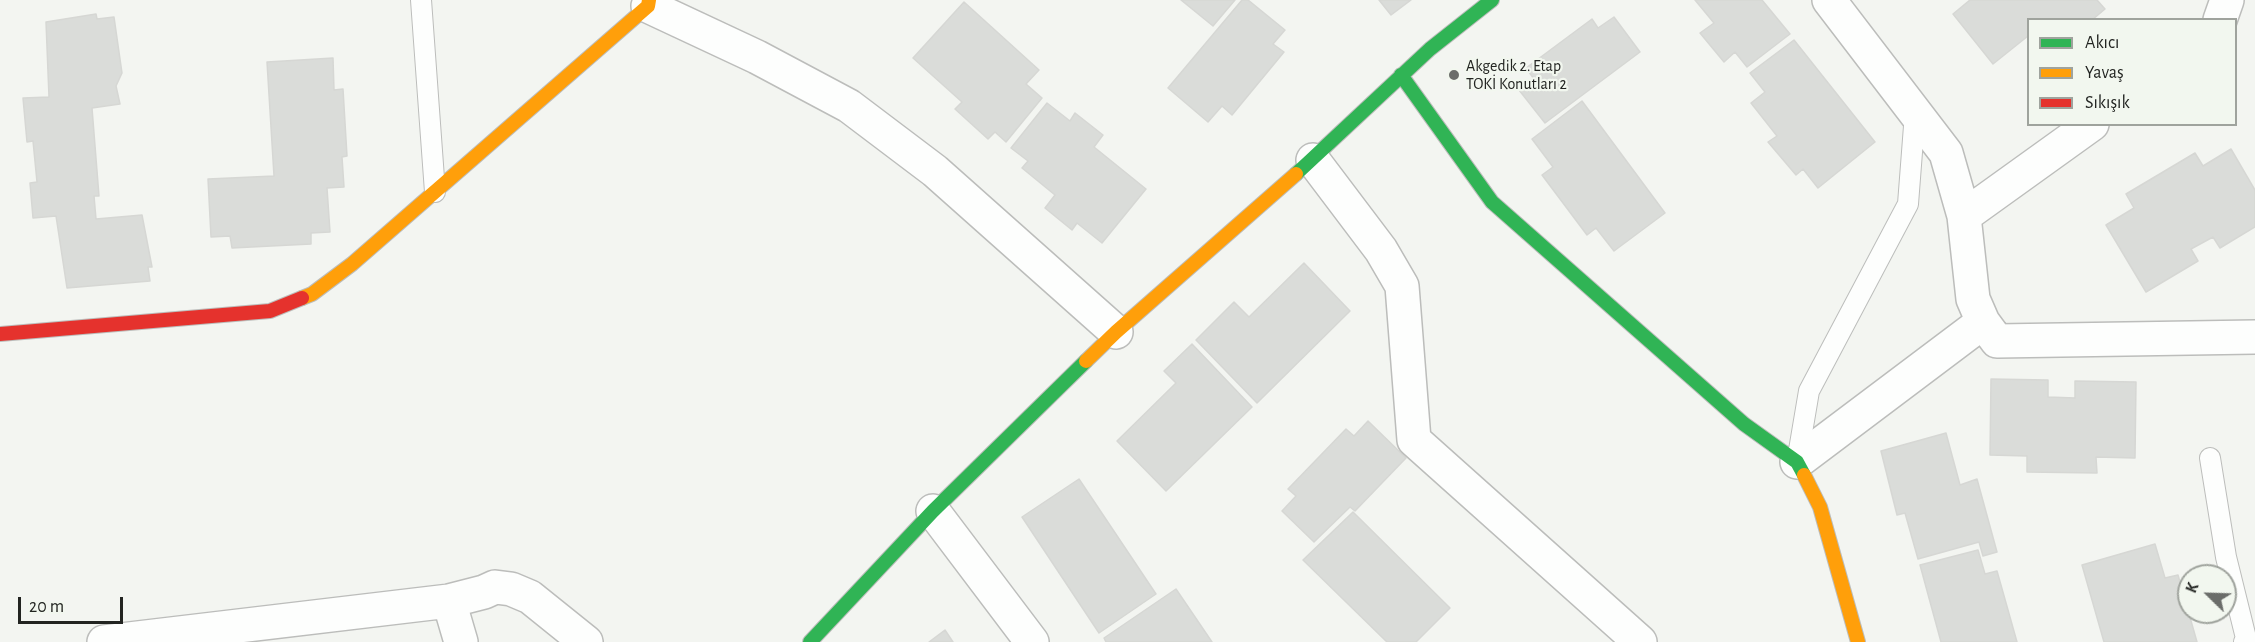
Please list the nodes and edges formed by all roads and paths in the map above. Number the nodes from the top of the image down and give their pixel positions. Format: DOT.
graph roads {
  1 [pos="421,0"];
  2 [pos="1492,0"];
  3 [pos="1829,0"];
  4 [pos="2227,0"];
  5 [pos="648,3"];
  6 [pos="2221,18"];
  7 [pos="1401,75"];
  8 [pos="1915,112"];
  9 [pos="2089,126"];
  10 [pos="1313,160"];
  11 [pos="435,192"];
  12 [pos="1964,216"];
  13 [pos="1983,322"];
  14 [pos="1116,332"];
  15 [pos="0,334"];
  16 [pos="2255,338"];
  17 [pos="2210,458"];
  18 [pos="1797,462"];
  19 [pos="933,511"];
  20 [pos="448,601"];
  21 [pos="204,637"];
  22 [pos="104,642"];
  23 [pos="461,642"];
  24 [pos="586,642"];
  25 [pos="810,642"];
  26 [pos="1032,642"];
  27 [pos="1640,642"];
  28 [pos="1858,642"];
  29 [pos="2244,642"];
  1 -- 11 [label="lane"];
  2 -- 7 [label="street"];
  3 -- 8 [label="street"];
  4 -- 6 [label="street"];
  5 -- 11 [label="street"];
  5 -- 14 [label="street"];
  7 -- 10 [label="street"];
  7 -- 18 [label="street"];
  8 -- 12 [label="street"];
  8 -- 18 [label="lane"];
  9 -- 12 [label="street"];
  10 -- 14 [label="street"];
  10 -- 27 [label="street"];
  11 -- 15 [label="street"];
  12 -- 13 [label="street"];
  13 -- 16 [label="street"];
  13 -- 18 [label="street"];
  14 -- 19 [label="street"];
  17 -- 29 [label="lane"];
  18 -- 28 [label="street"];
  19 -- 25 [label="street"];
  19 -- 26 [label="street"];
  20 -- 21 [label="street"];
  20 -- 23 [label="street"];
  20 -- 24 [label="street"];
  21 -- 22 [label="street"];
}
